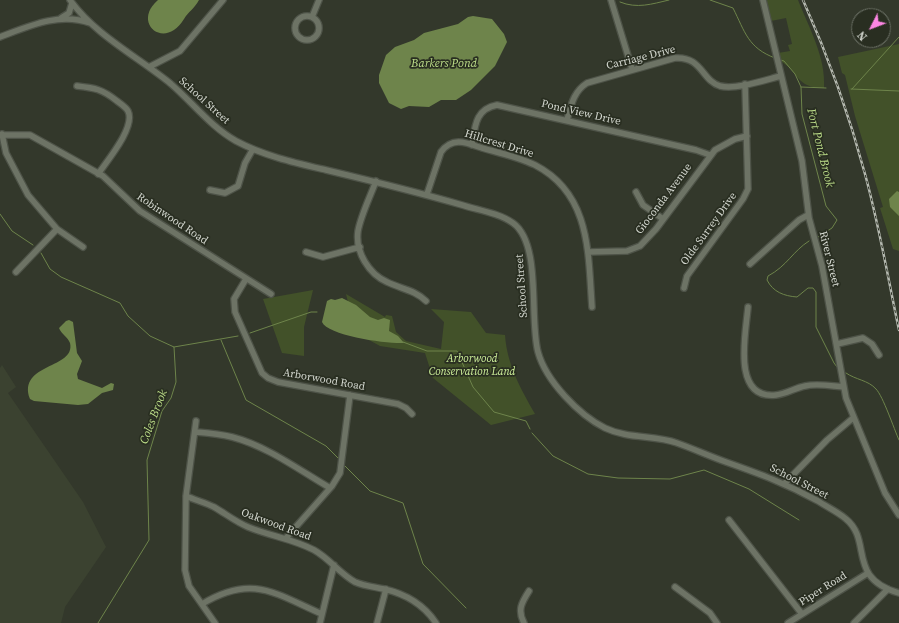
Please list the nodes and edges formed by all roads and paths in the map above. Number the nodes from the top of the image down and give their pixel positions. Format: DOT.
graph roads {
  1 [pos="223,0"];
  2 [pos="319,0"];
  3 [pos="611,0"];
  4 [pos="763,0"];
  5 [pos="71,2"];
  6 [pos="312,17"];
  7 [pos="61,18"];
  8 [pos="92,24"];
  9 [pos="0,37"];
  10 [pos="149,67"];
  11 [pos="632,69"];
  12 [pos="781,76"];
  13 [pos="745,84"];
  14 [pos="77,86"];
  15 [pos="567,120"];
  16 [pos="1,135"];
  17 [pos="747,136"];
  18 [pos="472,145"];
  19 [pos="253,149"];
  20 [pos="710,155"];
  21 [pos="98,174"];
  22 [pos="376,181"];
  23 [pos="210,190"];
  24 [pos="636,192"];
  25 [pos="427,194"];
  26 [pos="808,215"];
  27 [pos="663,219"];
  28 [pos="57,229"];
  29 [pos="83,247"];
  30 [pos="360,247"];
  31 [pos="306,252"];
  32 [pos="588,252"];
  33 [pos="750,264"];
  34 [pos="16,272"];
  35 [pos="246,279"];
  36 [pos="684,288"];
  37 [pos="271,294"];
  38 [pos="426,301"];
  39 [pos="592,307"];
  40 [pos="748,307"];
  41 [pos="837,344"];
  42 [pos="879,355"];
  43 [pos="844,387"];
  44 [pos="350,395"];
  45 [pos="412,414"];
  46 [pos="853,418"];
  47 [pos="196,421"];
  48 [pos="196,432"];
  49 [pos="785,483"];
  50 [pos="330,488"];
  51 [pos="186,496"];
  52 [pos="899,515"];
  53 [pos="729,520"];
  54 [pos="286,538"];
  55 [pos="334,565"];
  56 [pos="868,573"];
  57 [pos="675,587"];
  58 [pos="386,589"];
  59 [pos="888,589"];
  60 [pos="529,591"];
  61 [pos="899,593"];
  62 [pos="202,604"];
  63 [pos="322,614"];
  64 [pos="802,614"];
  65 [pos="215,623"];
  66 [pos="320,623"];
  67 [pos="377,623"];
  68 [pos="436,623"];
  69 [pos="524,623"];
  70 [pos="718,623"];
  71 [pos="788,623"];
  72 [pos="854,623"];
  1 -- 10 [label="street"];
  2 -- 6 [label="street"];
  3 -- 11 [label="street"];
  4 -- 12 [label="street, River Street"];
  5 -- 7 [label="street"];
  5 -- 8 [label="street, School Street"];
  6 -- 6 [label="street"];
  7 -- 8 [label="street"];
  7 -- 9 [label="street"];
  8 -- 10 [label="street, School Street"];
  10 -- 19 [label="street, School Street"];
  11 -- 13 [label="street, Carriage Drive"];
  11 -- 15 [label="street, Carriage Drive"];
  12 -- 13 [label="street, Carriage Drive"];
  12 -- 26 [label="street, River Street"];
  13 -- 17 [label="street, Olde Surrey Drive"];
  14 -- 21 [label="street"];
  15 -- 18 [label="street, Pond View Drive"];
  15 -- 20 [label="street, Pond View Drive"];
  16 -- 21 [label="street, Robinwood Road"];
  16 -- 28 [label="street"];
  17 -- 20 [label="street, Gioconda Avenue"];
  17 -- 36 [label="street, Olde Surrey Drive"];
  18 -- 25 [label="street, Hillcrest Drive"];
  18 -- 32 [label="street, Hillcrest Drive"];
  19 -- 22 [label="street, School Street"];
  19 -- 23 [label="street"];
  20 -- 27 [label="street, Gioconda Avenue"];
  21 -- 35 [label="street, Robinwood Road"];
  22 -- 25 [label="street, School Street"];
  22 -- 30 [label="street"];
  24 -- 27 [label="street"];
  25 -- 49 [label="street, School Street"];
  26 -- 33 [label="street"];
  26 -- 41 [label="street, River Street"];
  27 -- 32 [label="street, Gioconda Avenue"];
  28 -- 29 [label="street"];
  28 -- 34 [label="street"];
  30 -- 31 [label="street"];
  30 -- 38 [label="street"];
  32 -- 39 [label="street, Hillcrest Drive"];
  35 -- 37 [label="street, Robinwood Road"];
  35 -- 44 [label="street, Arborwood Road"];
  40 -- 43 [label="street"];
  41 -- 42 [label="street"];
  41 -- 43 [label="street, River Street"];
  43 -- 46 [label="street, River Street"];
  44 -- 45 [label="street, Arborwood Road"];
  44 -- 50 [label="street"];
  46 -- 49 [label="street"];
  46 -- 52 [label="street, River Street"];
  47 -- 48 [label="street"];
  48 -- 50 [label="street"];
  48 -- 51 [label="street"];
  49 -- 56 [label="street, School Street"];
  50 -- 54 [label="street"];
  51 -- 54 [label="street, Oakwood Road"];
  51 -- 62 [label="street"];
  53 -- 64 [label="street"];
  54 -- 55 [label="street, Oakwood Road"];
  55 -- 58 [label="street, Oakwood Road"];
  55 -- 63 [label="street"];
  56 -- 59 [label="street, School Street"];
  56 -- 64 [label="street, Piper Road"];
  57 -- 70 [label="street"];
  58 -- 67 [label="street"];
  58 -- 68 [label="street, Oakwood Road"];
  59 -- 61 [label="street, School Street"];
  59 -- 72 [label="street"];
  60 -- 69 [label="street"];
  62 -- 63 [label="street"];
  62 -- 65 [label="street"];
  63 -- 66 [label="street"];
  64 -- 71 [label="street, Piper Road"];
}
